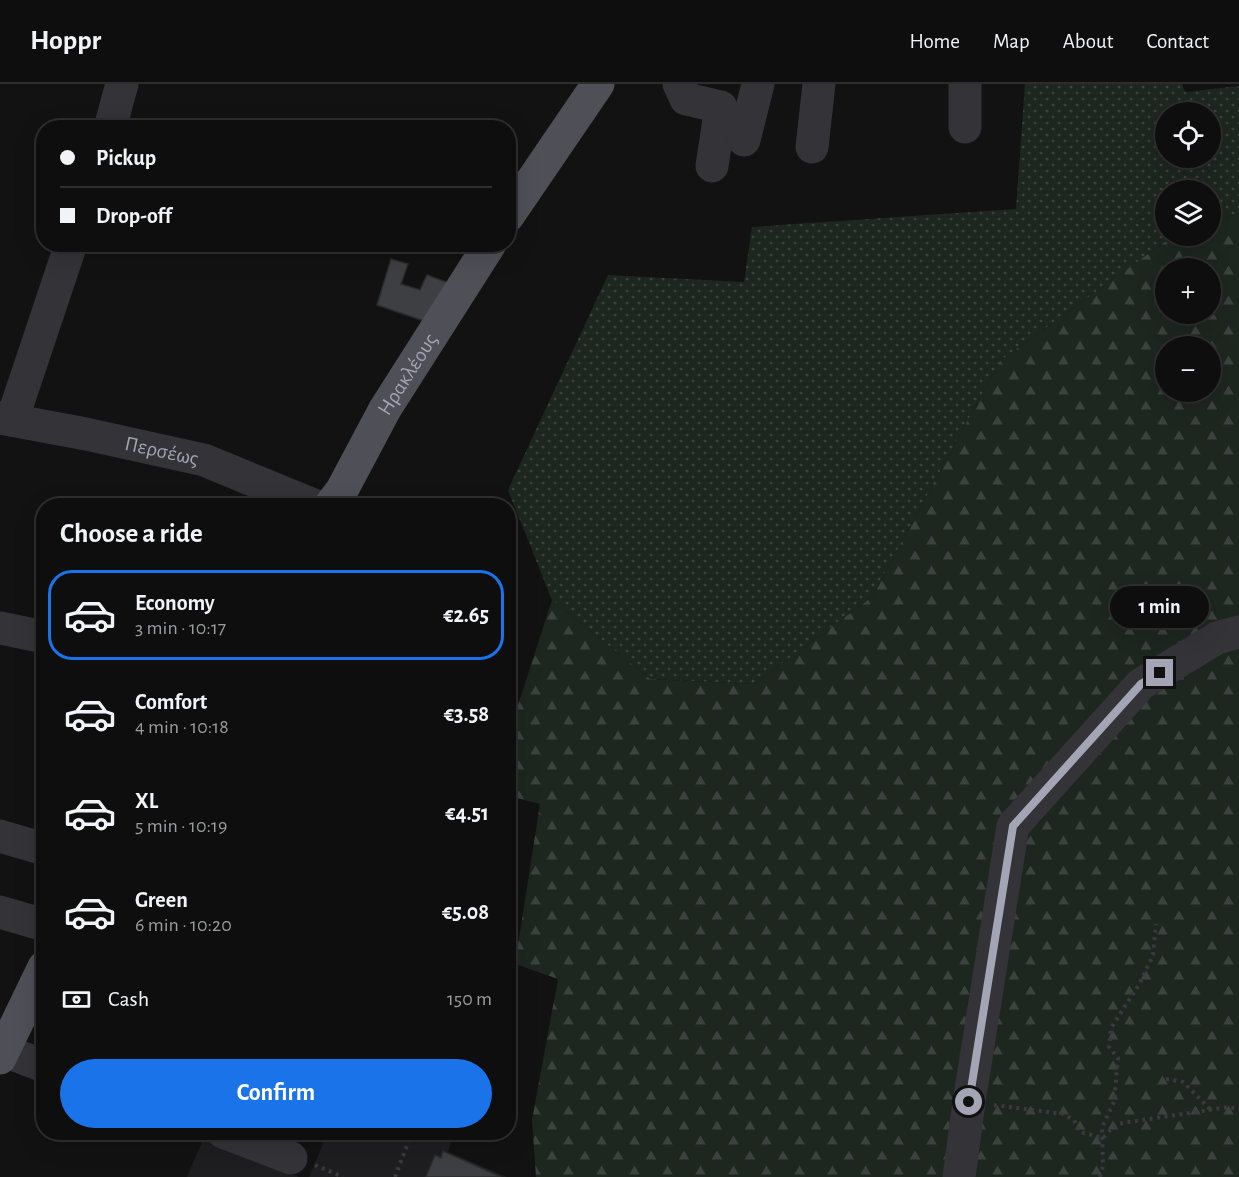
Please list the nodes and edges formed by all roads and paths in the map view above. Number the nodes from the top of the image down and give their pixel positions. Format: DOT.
graph roads {
  1 [pos="122,84"];
  2 [pos="598,84"];
  3 [pos="679,84"];
  4 [pos="758,84"];
  5 [pos="819,84"];
  6 [pos="965,84"];
  7 [pos="112,120"];
  8 [pos="966,128"];
  9 [pos="744,140"];
  10 [pos="812,147"];
  11 [pos="712,166"];
  12 [pos="516,204"];
  13 [pos="67,252"];
  14 [pos="485,252"];
  15 [pos="6,419"];
  16 [pos="297,498"];
  17 [pos="336,498"];
  18 [pos="0,628"];
  19 [pos="1239,632"];
  20 [pos="36,635"];
  21 [pos="0,836"];
  22 [pos="36,847"];
  23 [pos="0,912"];
  24 [pos="36,923"];
  25 [pos="1156,924"];
  26 [pos="36,987"];
  27 [pos="2,1054"];
  28 [pos="36,1064"];
  29 [pos="1166,1079"];
  30 [pos="969,1102"];
  31 [pos="1239,1109"];
  32 [pos="1210,1110"];
  33 [pos="1103,1138"];
  34 [pos="245,1140"];
  35 [pos="409,1140"];
  36 [pos="302,1161"];
  37 [pos="343,1177"];
  38 [pos="395,1177"];
  39 [pos="959,1177"];
  40 [pos="1100,1177"];
  1 -- 7 [label="street"];
  2 -- 12 [label="main road"];
  3 -- 11 [label="street"];
  4 -- 9 [label="street"];
  5 -- 10 [label="street"];
  6 -- 8 [label="street"];
  13 -- 15 [label="street"];
  14 -- 17 [label="main road, Ηρακλέους"];
  15 -- 16 [label="street, Περσέως"];
  18 -- 20 [label="street"];
  19 -- 30 [label="street"];
  21 -- 22 [label="street"];
  23 -- 24 [label="street"];
  25 -- 33 [label="path"];
  26 -- 27 [label="main road"];
  27 -- 28 [label="street"];
  29 -- 32 [label="path"];
  30 -- 33 [label="path"];
  30 -- 39 [label="street"];
  31 -- 32 [label="path"];
  32 -- 33 [label="path"];
  33 -- 40 [label="path"];
  34 -- 36 [label="street"];
  35 -- 38 [label="path"];
  36 -- 37 [label="path"];
}
